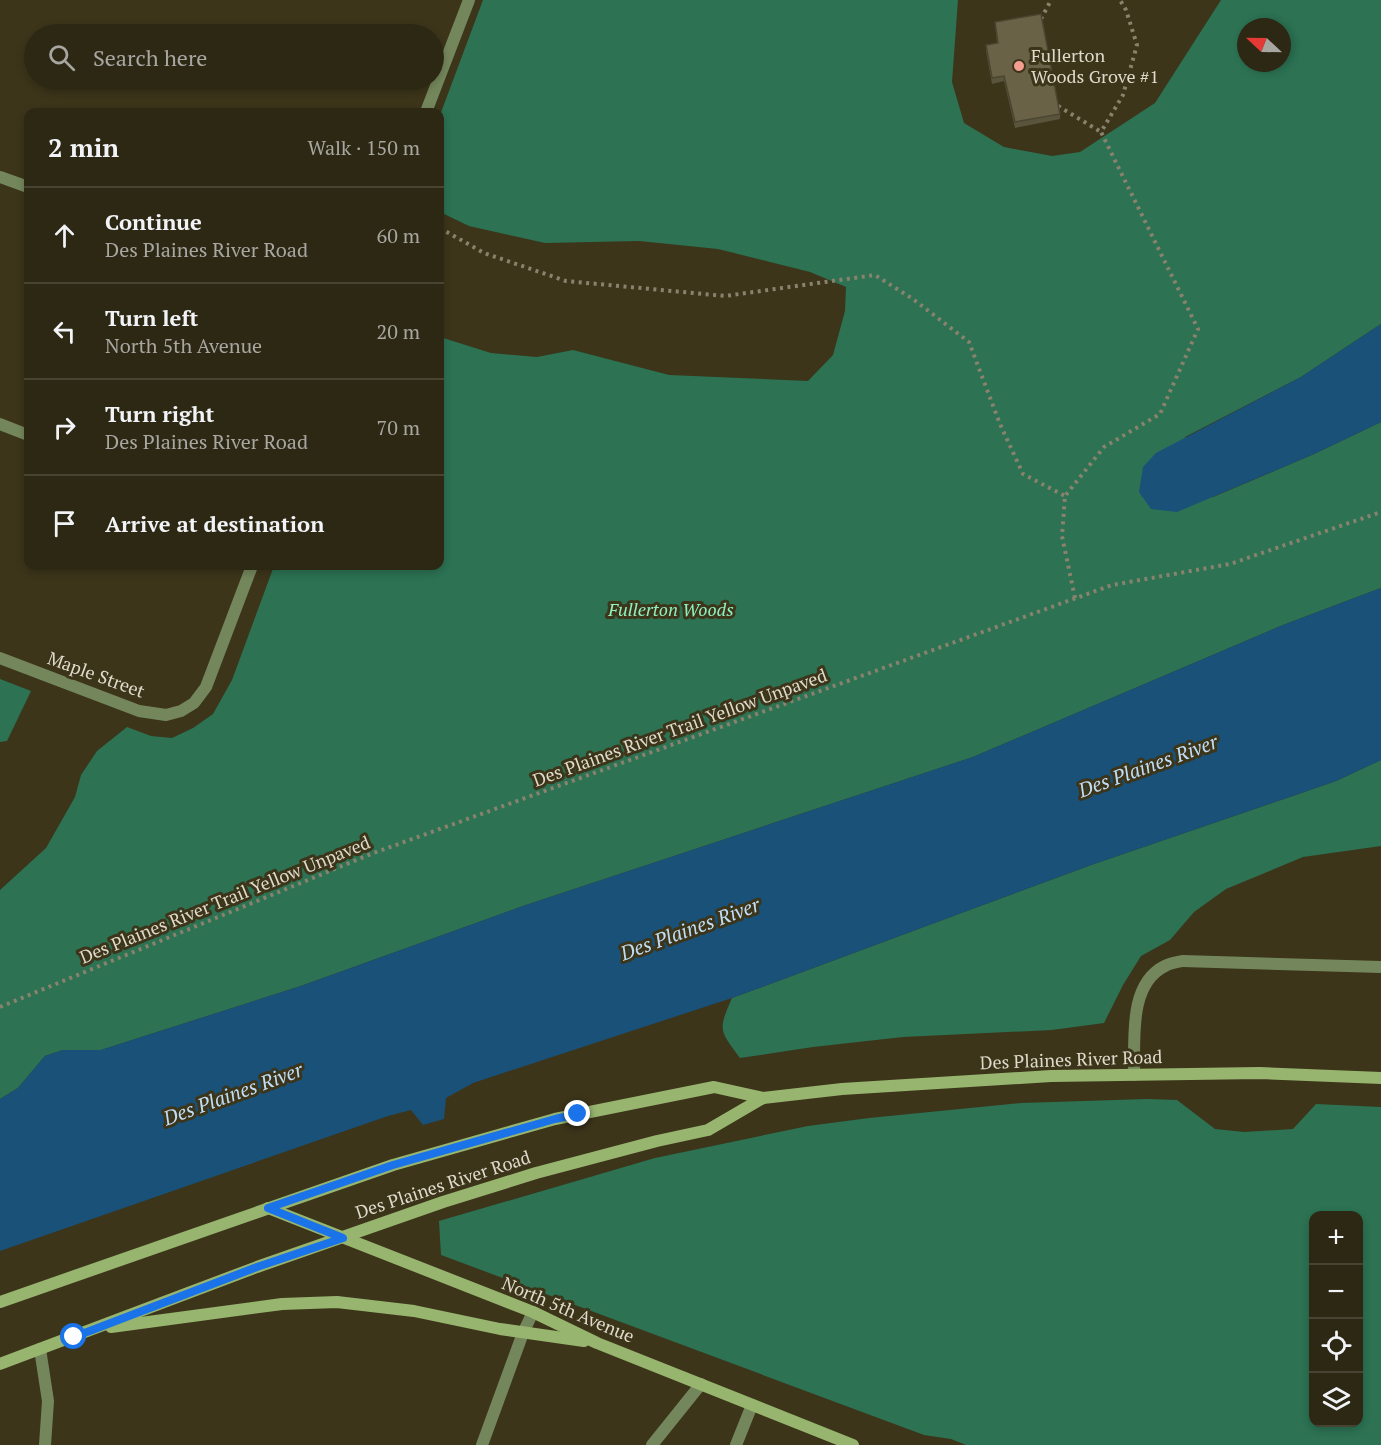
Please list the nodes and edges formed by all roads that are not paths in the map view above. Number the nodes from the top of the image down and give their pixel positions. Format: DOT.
graph roads {
  1 [pos="469,0"];
  2 [pos="444,65"];
  3 [pos="434,90"];
  4 [pos="428,108"];
  5 [pos="0,177"];
  6 [pos="24,186"];
  7 [pos="0,424"];
  8 [pos="24,433"];
  9 [pos="250,570"];
  10 [pos="0,658"];
  11 [pos="1381,967"];
  12 [pos="1134,1075"];
  13 [pos="1381,1078"];
  14 [pos="763,1098"];
  15 [pos="268,1208"];
  16 [pos="343,1238"];
  17 [pos="0,1302"];
  18 [pos="532,1312"];
  19 [pos="91,1330"];
  20 [pos="523,1333"];
  21 [pos="597,1343"];
  22 [pos="40,1349"];
  23 [pos="0,1364"];
  24 [pos="701,1384"];
  25 [pos="752,1405"];
  26 [pos="45,1445"];
  27 [pos="482,1445"];
  28 [pos="652,1445"];
  29 [pos="736,1445"];
  30 [pos="853,1445"];
  1 -- 2 [label="street"];
  3 -- 4 [label="street"];
  5 -- 6 [label="street"];
  7 -- 8 [label="street"];
  9 -- 10 [label="street, Maple Street"];
  11 -- 12 [label="street"];
  12 -- 13 [label="main road, Des Plaines River Road"];
  12 -- 14 [label="main road, Des Plaines River Road"];
  14 -- 15 [label="main road, Des Plaines River Road"];
  14 -- 16 [label="main road, Des Plaines River Road"];
  15 -- 16 [label="main road, North 5th Avenue"];
  15 -- 17 [label="main road, Des Plaines River Road"];
  16 -- 18 [label="main road, North 5th Avenue"];
  16 -- 19 [label="main road, Des Plaines River Road"];
  18 -- 20 [label="street"];
  18 -- 21 [label="main road, North 5th Avenue"];
  19 -- 20 [label="main road"];
  19 -- 22 [label="main road, Des Plaines River Road"];
  20 -- 21 [label="main road"];
  20 -- 27 [label="street"];
  21 -- 24 [label="main road, North 5th Avenue"];
  22 -- 23 [label="main road, Des Plaines River Road"];
  22 -- 26 [label="street"];
  24 -- 25 [label="main road, North 5th Avenue"];
  24 -- 28 [label="street"];
  25 -- 29 [label="street"];
  25 -- 30 [label="main road, North 5th Avenue"];
}
